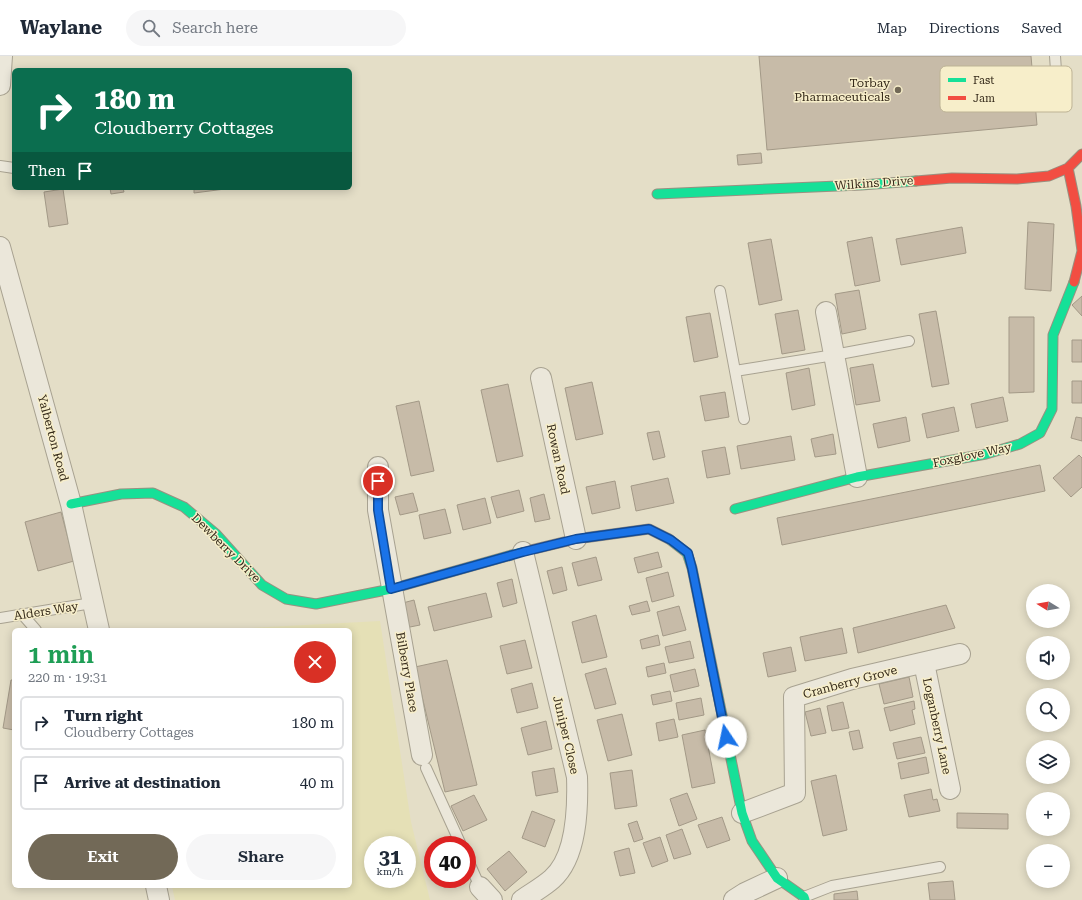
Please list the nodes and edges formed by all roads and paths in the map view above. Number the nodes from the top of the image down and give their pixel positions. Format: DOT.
graph roads {
  1 [pos="2,56"];
  2 [pos="1055,56"];
  3 [pos="1056,66"];
  4 [pos="0,85"];
  5 [pos="1082,154"];
  6 [pos="0,166"];
  7 [pos="12,168"];
  8 [pos="1068,168"];
  9 [pos="657,194"];
  10 [pos="0,247"];
  11 [pos="1082,251"];
  12 [pos="720,291"];
  13 [pos="826,312"];
  14 [pos="908,341"];
  15 [pos="834,355"];
  16 [pos="735,371"];
  17 [pos="541,378"];
  18 [pos="744,419"];
  19 [pos="378,467"];
  20 [pos="857,477"];
  21 [pos="71,504"];
  22 [pos="735,509"];
  23 [pos="576,539"];
  24 [pos="523,552"];
  25 [pos="391,589"];
  26 [pos="92,603"];
  27 [pos="22,614"];
  28 [pos="0,618"];
  29 [pos="24,628"];
  30 [pos="34,628"];
  31 [pos="98,628"];
  32 [pos="960,654"];
  33 [pos="924,662"];
  34 [pos="424,762"];
  35 [pos="950,789"];
  36 [pos="742,813"];
  37 [pos="457,836"];
  38 [pos="940,867"];
  39 [pos="476,875"];
  40 [pos="777,878"];
  41 [pos="156,888"];
  42 [pos="486,894"];
  43 [pos="804,898"];
  44 [pos="159,900"];
  45 [pos="522,900"];
  46 [pos="734,900"];
  1 -- 4 [label="street"];
  2 -- 3 [label="lane"];
  5 -- 8 [label="street, Wilkins Drive"];
  6 -- 7 [label="lane"];
  8 -- 9 [label="street, Wilkins Drive"];
  8 -- 11 [label="street"];
  10 -- 21 [label="street, Yalberton Road"];
  11 -- 20 [label="street, Foxglove Way"];
  12 -- 16 [label="lane"];
  13 -- 15 [label="street"];
  14 -- 15 [label="lane"];
  15 -- 16 [label="lane"];
  15 -- 20 [label="street"];
  16 -- 18 [label="lane"];
  17 -- 23 [label="street, Rowan Road"];
  19 -- 25 [label="street, Bilberry Place"];
  20 -- 22 [label="street, Foxglove Way"];
  21 -- 25 [label="street, Dewberry Drive"];
  21 -- 26 [label="street, Yalberton Road"];
  23 -- 24 [label="street, Dewberry Drive"];
  23 -- 36 [label="street, Dewberry Drive"];
  24 -- 25 [label="street, Dewberry Drive"];
  24 -- 45 [label="street, Juniper Close"];
  25 -- 34 [label="street, Bilberry Place"];
  26 -- 27 [label="lane, Alders Way"];
  26 -- 31 [label="street, Yalberton Road"];
  27 -- 28 [label="lane, Alders Way"];
  27 -- 29 [label="lane"];
  27 -- 30 [label="lane"];
  32 -- 33 [label="street, Cranberry Grove"];
  33 -- 35 [label="street, Loganberry Lane"];
  33 -- 36 [label="street, Cranberry Grove"];
  34 -- 37 [label="lane"];
  36 -- 40 [label="street, Dewberry Drive"];
  38 -- 43 [label="lane"];
  39 -- 42 [label="lane"];
  40 -- 43 [label="street, Dewberry Drive"];
  40 -- 46 [label="street"];
  41 -- 44 [label="street"];
}
